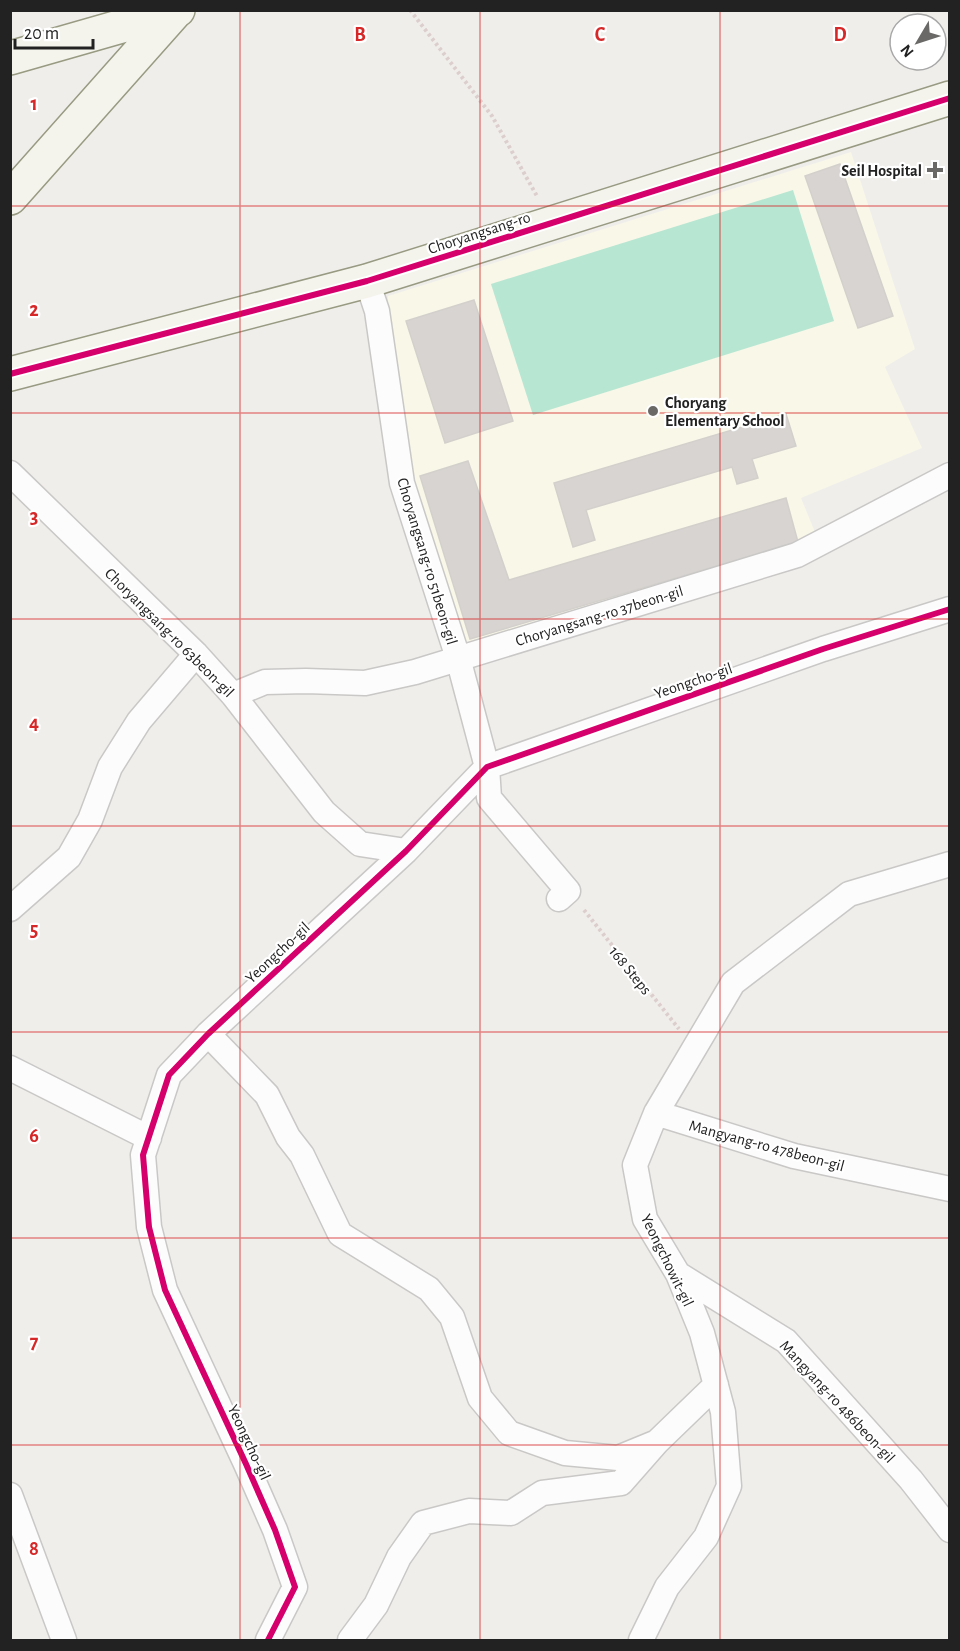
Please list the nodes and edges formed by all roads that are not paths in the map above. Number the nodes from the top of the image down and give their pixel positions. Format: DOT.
graph roads {
  1 [pos="177,11"];
  2 [pos="10,58"];
  3 [pos="950,98"];
  4 [pos="10,198"];
  5 [pos="367,281"];
  6 [pos="10,374"];
  7 [pos="10,473"];
  8 [pos="950,476"];
  9 [pos="950,609"];
  10 [pos="196,654"];
  11 [pos="458,658"];
  12 [pos="233,694"];
  13 [pos="487,767"];
  14 [pos="406,851"];
  15 [pos="950,864"];
  16 [pos="564,895"];
  17 [pos="10,909"];
  18 [pos="208,1034"];
  19 [pos="10,1068"];
  20 [pos="656,1113"];
  21 [pos="148,1138"];
  22 [pos="950,1189"];
  23 [pos="678,1274"];
  24 [pos="716,1385"];
  25 [pos="657,1442"];
  26 [pos="10,1495"];
  27 [pos="946,1520"];
  28 [pos="64,1641"];
  29 [pos="267,1641"];
  30 [pos="350,1641"];
  31 [pos="641,1641"];
  1 -- 2 [label="street"];
  1 -- 4 [label="street"];
  3 -- 5 [label="street, Choryangsang-ro"];
  5 -- 6 [label="street, Choryangsang-ro"];
  5 -- 11 [label="street, Choryangsang-ro 51beon-gil"];
  7 -- 10 [label="street, Choryangsang-ro 63beon-gil"];
  8 -- 11 [label="street, Choryangsang-ro 37beon-gil"];
  9 -- 13 [label="street, Yeongcho-gil"];
  10 -- 12 [label="street, Choryangsang-ro 63beon-gil"];
  10 -- 17 [label="street"];
  11 -- 12 [label="street, Choryangsang-ro 37beon-gil"];
  11 -- 13 [label="street, Choryangsang-ro 51beon-gil"];
  12 -- 14 [label="street, Choryangsang-ro 63beon-gil"];
  13 -- 14 [label="street, Yeongcho-gil"];
  13 -- 16 [label="street, Choryangsang-ro 51beon-gil"];
  14 -- 18 [label="street, Yeongcho-gil"];
  15 -- 20 [label="street, Yeongchowit-gil"];
  18 -- 21 [label="street, Yeongcho-gil"];
  18 -- 25 [label="street"];
  19 -- 21 [label="street"];
  20 -- 22 [label="street, Mangyang-ro 478beon-gil"];
  20 -- 23 [label="street, Yeongchowit-gil"];
  21 -- 29 [label="street, Yeongcho-gil"];
  23 -- 24 [label="street, Yeongchowit-gil"];
  23 -- 27 [label="street, Mangyang-ro 486beon-gil"];
  24 -- 25 [label="street"];
  24 -- 31 [label="street, Yeongchowit-gil"];
  25 -- 30 [label="street"];
  26 -- 28 [label="street"];
}
